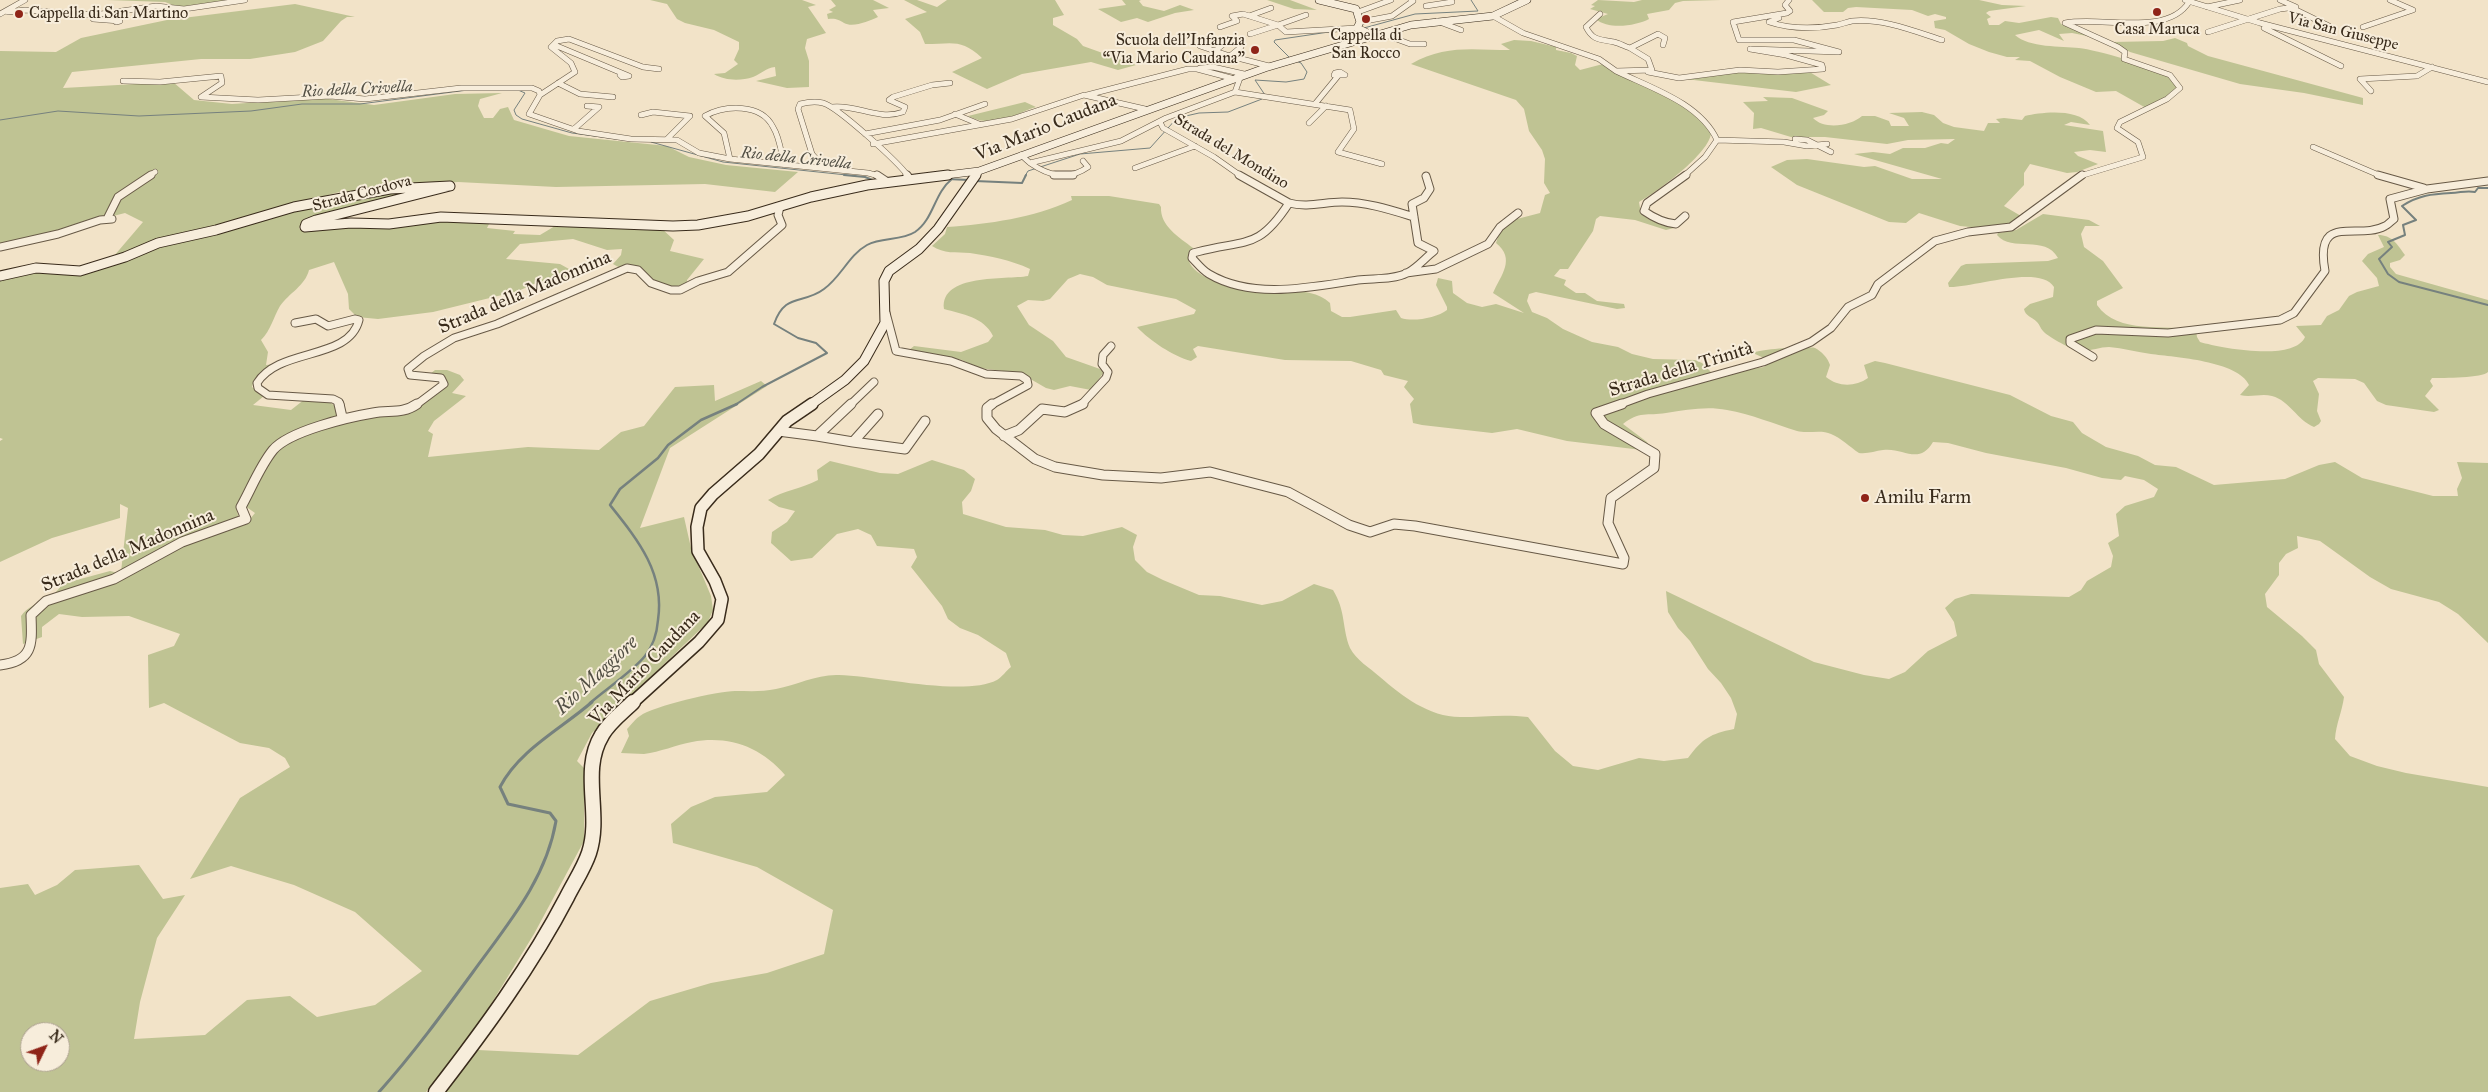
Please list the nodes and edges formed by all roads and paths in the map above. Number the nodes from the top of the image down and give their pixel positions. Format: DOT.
graph roads {
  1 [pos="26,0"];
  2 [pos="245,0"];
  3 [pos="1319,0"];
  4 [pos="1391,0"];
  5 [pos="1526,0"];
  6 [pos="1789,0"];
  7 [pos="2240,0"];
  8 [pos="2280,0"];
  9 [pos="2390,0"];
  10 [pos="1412,1"];
  11 [pos="2187,1"];
  12 [pos="2228,1"];
  13 [pos="1452,2"];
  14 [pos="2207,7"];
  15 [pos="1272,8"];
  16 [pos="2292,8"];
  17 [pos="8,12"];
  18 [pos="1358,12"];
  19 [pos="1789,12"];
  20 [pos="0,14"];
  21 [pos="102,14"];
  22 [pos="1600,14"];
  23 [pos="1306,15"];
  24 [pos="1248,16"];
  25 [pos="1494,16"];
  26 [pos="2246,20"];
  27 [pos="1437,21"];
  28 [pos="116,22"];
  29 [pos="2265,24"];
  30 [pos="1278,25"];
  31 [pos="2329,26"];
  32 [pos="1220,27"];
  33 [pos="1359,27"];
  34 [pos="2363,27"];
  35 [pos="1461,30"];
  36 [pos="2208,32"];
  37 [pos="1380,33"];
  38 [pos="1250,34"];
  39 [pos="1372,35"];
  40 [pos="1210,37"];
  41 [pos="1942,40"];
  42 [pos="1226,42"];
  43 [pos="1424,44"];
  44 [pos="1663,45"];
  45 [pos="554,46"];
  46 [pos="1241,47"];
  47 [pos="1630,48"];
  48 [pos="1215,51"];
  49 [pos="1230,56"];
  50 [pos="1269,66"];
  51 [pos="2341,66"];
  52 [pos="2432,67"];
  53 [pos="659,69"];
  54 [pos="1190,69"];
  55 [pos="1616,71"];
  56 [pos="1648,72"];
  57 [pos="622,74"];
  58 [pos="1237,76"];
  59 [pos="1338,76"];
  60 [pos="123,81"];
  61 [pos="950,82"];
  62 [pos="2488,82"];
  63 [pos="558,84"];
  64 [pos="2371,91"];
  65 [pos="1235,92"];
  66 [pos="540,95"];
  67 [pos="1084,95"];
  68 [pos="613,97"];
  69 [pos="985,104"];
  70 [pos="1315,104"];
  71 [pos="588,106"];
  72 [pos="1326,106"];
  73 [pos="831,107"];
  74 [pos="1145,109"];
  75 [pos="955,114"];
  76 [pos="641,115"];
  77 [pos="1160,122"];
  78 [pos="1309,122"];
  79 [pos="979,124"];
  80 [pos="574,129"];
  81 [pos="865,134"];
  82 [pos="668,138"];
  83 [pos="1717,140"];
  84 [pos="873,144"];
  85 [pos="1827,144"];
  86 [pos="1816,145"];
  87 [pos="1195,146"];
  88 [pos="2313,147"];
  89 [pos="1831,152"];
  90 [pos="1021,155"];
  91 [pos="730,159"];
  92 [pos="1082,160"];
  93 [pos="1382,164"];
  94 [pos="784,165"];
  95 [pos="1034,166"];
  96 [pos="824,168"];
  97 [pos="1136,168"];
  98 [pos="979,171"];
  99 [pos="156,172"];
  100 [pos="1426,176"];
  101 [pos="910,179"];
  102 [pos="2488,181"];
  103 [pos="881,182"];
  104 [pos="2427,189"];
  105 [pos="1290,204"];
  106 [pos="780,207"];
  107 [pos="1518,213"];
  108 [pos="1685,216"];
  109 [pos="1414,217"];
  110 [pos="110,219"];
  111 [pos="0,247"];
  112 [pos="1406,273"];
  113 [pos="0,276"];
  114 [pos="886,313"];
  115 [pos="295,323"];
  116 [pos="1111,346"];
  117 [pos="2093,357"];
  118 [pos="874,382"];
  119 [pos="878,414"];
  120 [pos="345,418"];
  121 [pos="925,421"];
  122 [pos="778,431"];
  123 [pos="817,436"];
  124 [pos="1004,436"];
  125 [pos="853,442"];
  126 [pos="0,665"];
  127 [pos="436,1092"];
  1 -- 17 [label="street"];
  2 -- 21 [label="street"];
  3 -- 18 [label="main road"];
  4 -- 18 [label="street"];
  5 -- 25 [label="main road, Via Mario Caudana"];
  6 -- 19 [label="street"];
  7 -- 12 [label="street"];
  8 -- 16 [label="street"];
  9 -- 34 [label="street"];
  10 -- 13 [label="street"];
  10 -- 33 [label="street"];
  11 -- 14 [label="street, Via San Giuseppe"];
  11 -- 124 [label="street, Strada della Trinità"];
  12 -- 14 [label="street"];
  14 -- 26 [label="street, Via San Giuseppe"];
  15 -- 24 [label="street"];
  16 -- 26 [label="street"];
  16 -- 31 [label="street"];
  17 -- 20 [label="street"];
  17 -- 21 [label="street"];
  18 -- 33 [label="main road"];
  19 -- 41 [label="street"];
  19 -- 56 [label="street"];
  21 -- 28 [label="street"];
  22 -- 47 [label="street"];
  23 -- 30 [label="street"];
  24 -- 30 [label="street"];
  24 -- 32 [label="street"];
  25 -- 27 [label="main road, Via Mario Caudana"];
  25 -- 55 [label="street"];
  26 -- 29 [label="street, Via San Giuseppe"];
  26 -- 36 [label="street"];
  27 -- 35 [label="street"];
  27 -- 37 [label="main road, Via Mario Caudana"];
  29 -- 51 [label="street"];
  29 -- 52 [label="street, Via San Giuseppe"];
  30 -- 33 [label="street"];
  30 -- 38 [label="street"];
  33 -- 39 [label="main road"];
  37 -- 39 [label="main road, Via Mario Caudana"];
  37 -- 43 [label="street"];
  39 -- 50 [label="main road, Via Mario Caudana"];
  40 -- 48 [label="street"];
  42 -- 48 [label="street"];
  44 -- 47 [label="street"];
  45 -- 53 [label="street"];
  45 -- 57 [label="street"];
  45 -- 63 [label="street"];
  46 -- 49 [label="street"];
  47 -- 56 [label="street"];
  48 -- 49 [label="street"];
  49 -- 50 [label="street"];
  50 -- 58 [label="main road, Via Mario Caudana"];
  52 -- 62 [label="street, Via San Giuseppe"];
  52 -- 64 [label="street"];
  54 -- 58 [label="street"];
  54 -- 58 [label="street"];
  54 -- 67 [label="street"];
  55 -- 56 [label="street"];
  55 -- 83 [label="street"];
  58 -- 65 [label="street"];
  58 -- 74 [label="main road, Via Mario Caudana"];
  59 -- 70 [label="street"];
  60 -- 66 [label="street"];
  61 -- 73 [label="street"];
  63 -- 66 [label="street"];
  63 -- 68 [label="street"];
  65 -- 70 [label="street"];
  65 -- 77 [label="street"];
  66 -- 80 [label="street"];
  67 -- 74 [label="street"];
  67 -- 79 [label="street"];
  69 -- 75 [label="street"];
  70 -- 72 [label="street"];
  71 -- 80 [label="street"];
  72 -- 78 [label="street"];
  72 -- 93 [label="street"];
  73 -- 81 [label="street"];
  73 -- 96 [label="street"];
  74 -- 90 [label="main road, Via Mario Caudana"];
  75 -- 79 [label="street"];
  75 -- 81 [label="street"];
  76 -- 82 [label="street"];
  77 -- 87 [label="street, Strada del Mondino"];
  77 -- 95 [label="street"];
  79 -- 84 [label="street"];
  80 -- 82 [label="street"];
  81 -- 84 [label="street"];
  82 -- 91 [label="street"];
  83 -- 86 [label="street"];
  83 -- 108 [label="street"];
  84 -- 101 [label="street"];
  85 -- 86 [label="street"];
  86 -- 89 [label="street"];
  87 -- 97 [label="street"];
  87 -- 105 [label="street, Strada del Mondino"];
  88 -- 104 [label="street"];
  90 -- 95 [label="street"];
  90 -- 98 [label="main road, Via Mario Caudana"];
  91 -- 94 [label="street"];
  91 -- 94 [label="street"];
  92 -- 95 [label="street"];
  94 -- 96 [label="street"];
  96 -- 103 [label="street"];
  98 -- 101 [label="main road, Strada Cordova"];
  98 -- 114 [label="main road, Via Mario Caudana"];
  99 -- 110 [label="street"];
  100 -- 109 [label="street"];
  101 -- 103 [label="main road, Strada Cordova"];
  102 -- 104 [label="street"];
  103 -- 106 [label="main road, Strada Cordova"];
  104 -- 117 [label="street"];
  105 -- 109 [label="street, Strada del Mondino"];
  105 -- 112 [label="street, Strada del Mondino"];
  106 -- 113 [label="main road, Strada Cordova"];
  106 -- 120 [label="street, Strada della Madonnina"];
  107 -- 112 [label="street, Strada del Mondino"];
  109 -- 112 [label="street, Strada del Mondino"];
  110 -- 111 [label="street"];
  114 -- 122 [label="main road, Via Mario Caudana"];
  114 -- 124 [label="street, Strada della Trinità"];
  115 -- 120 [label="street"];
  116 -- 124 [label="street"];
  118 -- 123 [label="street"];
  119 -- 125 [label="street"];
  120 -- 126 [label="street, Strada della Madonnina"];
  121 -- 125 [label="street"];
  122 -- 123 [label="street"];
  122 -- 127 [label="main road, Via Mario Caudana"];
  123 -- 125 [label="street"];
}
